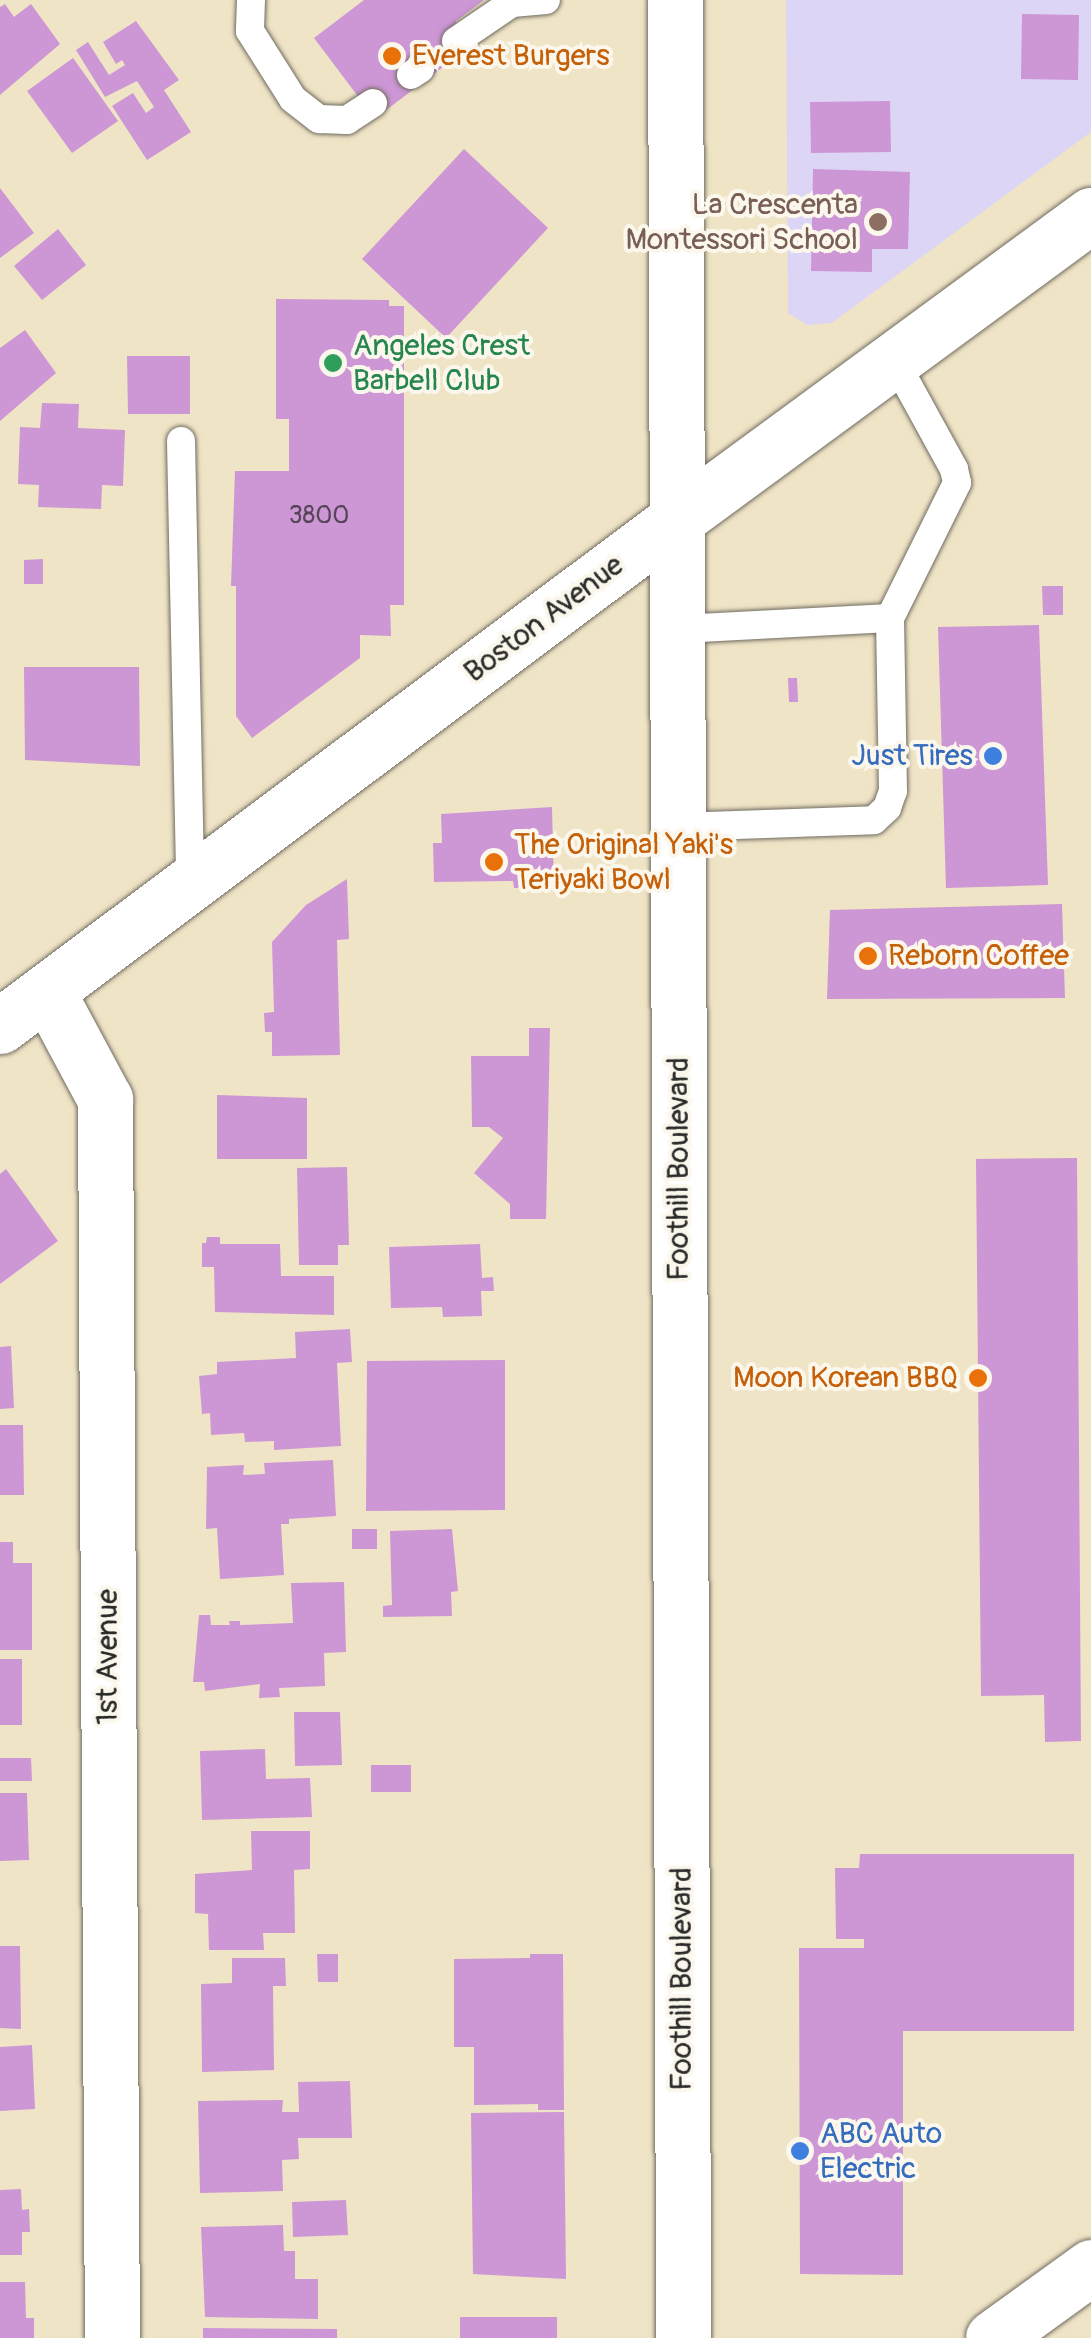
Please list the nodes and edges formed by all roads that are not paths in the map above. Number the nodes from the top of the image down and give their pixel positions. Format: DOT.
graph roads {
  1 [pos="251,0"];
  2 [pos="546,0"];
  3 [pos="675,0"];
  4 [pos="456,41"];
  5 [pos="373,104"];
  6 [pos="1091,215"];
  7 [pos="894,360"];
  8 [pos="181,441"];
  9 [pos="677,519"];
  10 [pos="890,618"];
  11 [pos="680,629"];
  12 [pos="678,827"];
  13 [pos="190,883"];
  14 [pos="46,990"];
  15 [pos="0,1026"];
  16 [pos="1091,2267"];
  17 [pos="112,2338"];
  18 [pos="682,2338"];
  19 [pos="994,2338"];
  1 -- 5 [label="lane"];
  2 -- 4 [label="lane"];
  3 -- 9 [label="street, Foothill Boulevard"];
  6 -- 7 [label="street, Boston Avenue"];
  7 -- 9 [label="street, Boston Avenue"];
  7 -- 10 [label="lane"];
  8 -- 13 [label="lane"];
  9 -- 11 [label="street, Foothill Boulevard"];
  9 -- 13 [label="street, Boston Avenue"];
  10 -- 11 [label="lane"];
  10 -- 12 [label="lane"];
  11 -- 12 [label="street, Foothill Boulevard"];
  12 -- 18 [label="street, Foothill Boulevard"];
  13 -- 14 [label="street, Boston Avenue"];
  14 -- 15 [label="street, Boston Avenue"];
  14 -- 17 [label="street, 1st Avenue"];
  16 -- 19 [label="street"];
}
